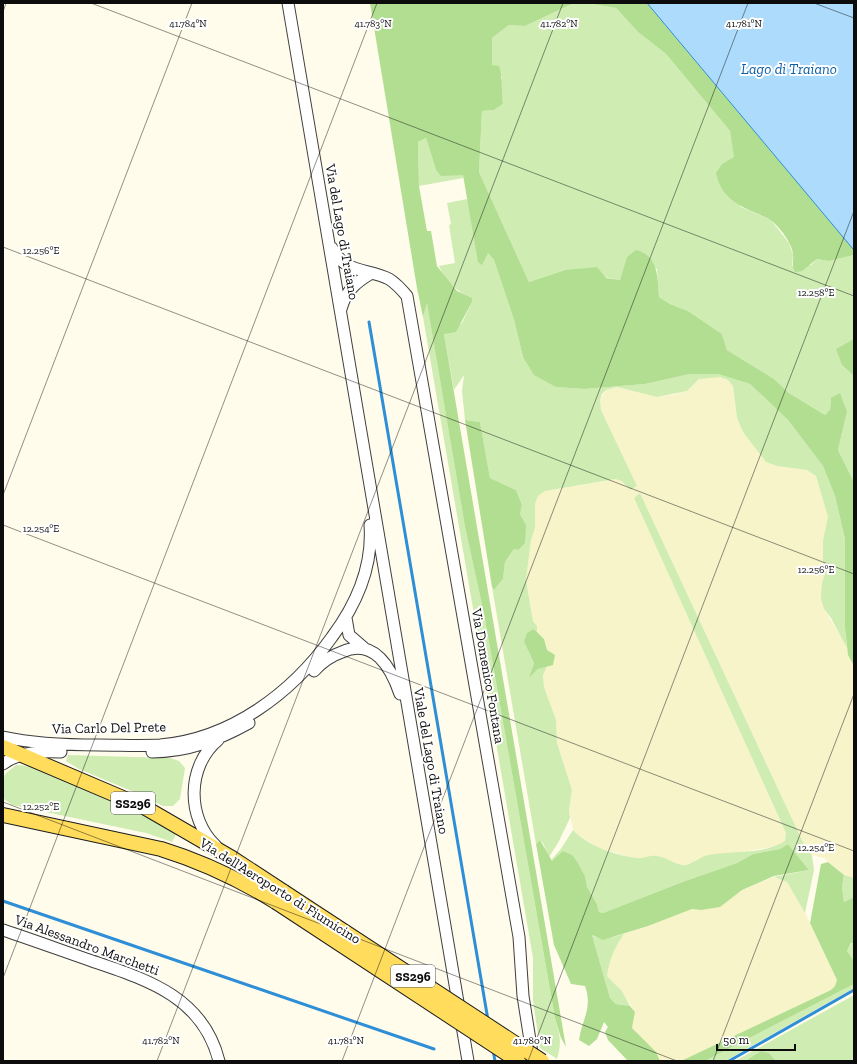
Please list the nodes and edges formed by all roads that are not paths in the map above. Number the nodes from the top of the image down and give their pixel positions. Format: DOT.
graph roads {
  1 [pos="288,3"];
  2 [pos="329,242"];
  3 [pos="370,274"];
  4 [pos="341,312"];
  5 [pos="366,466"];
  6 [pos="370,489"];
  7 [pos="346,618"];
  8 [pos="364,648"];
  9 [pos="409,720"];
  10 [pos="227,734"];
  11 [pos="3,738"];
  12 [pos="3,747"];
  13 [pos="26,756"];
  14 [pos="3,764"];
  15 [pos="7,815"];
  16 [pos="232,858"];
  17 [pos="280,897"];
  18 [pos="3,930"];
  19 [pos="219,1061"];
  20 [pos="468,1061"];
  21 [pos="518,1061"];
  22 [pos="533,1061"];
  23 [pos="542,1061"];
  1 -- 2 [label="street, Via del Lago di Traiano"];
  2 -- 3 [label="street"];
  2 -- 4 [label="street, Via del Lago di Traiano"];
  3 -- 4 [label="street"];
  3 -- 22 [label="street, Via Domenico Fontana"];
  4 -- 5 [label="street, Via del Lago di Traiano"];
  5 -- 6 [label="street, Viale del Lago di Traiano"];
  6 -- 7 [label="street, Via Carlo Del Prete"];
  6 -- 9 [label="street, Viale del Lago di Traiano"];
  7 -- 8 [label="street"];
  7 -- 11 [label="street, Via Carlo Del Prete"];
  8 -- 9 [label="street"];
  8 -- 10 [label="street, Via Carlo Del Prete"];
  9 -- 20 [label="street, Viale del Lago di Traiano"];
  10 -- 13 [label="street, Via Carlo Del Prete"];
  10 -- 16 [label="street"];
  12 -- 13 [label="main road, Via dell'Aeroporto di Fiumicino"];
  13 -- 14 [label="street, Via Carlo Del Prete"];
  13 -- 16 [label="main road, Via dell'Aeroporto di Fiumicino / SS296"];
  15 -- 17 [label="main road, Via dell'Aeroporto di Fiumicino / SS296"];
  16 -- 17 [label="main road, Via dell'Aeroporto di Fiumicino / SS296"];
  17 -- 21 [label="main road, Via dell'Aeroporto di Fiumicino / SS296, bridge"];
  17 -- 23 [label="main road, Via dell'Aeroporto di Fiumicino / SS296, bridge"];
  18 -- 19 [label="street, Via Alessandro Marchetti"];
}
